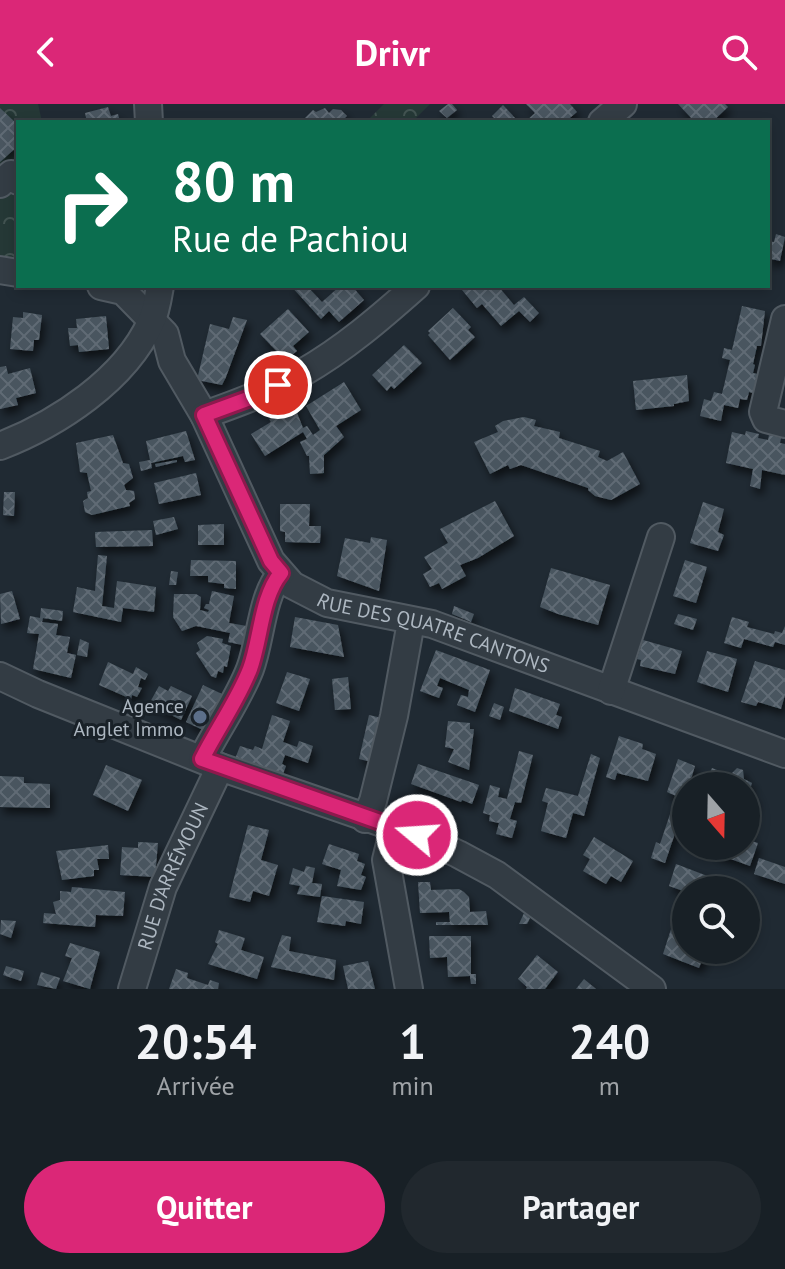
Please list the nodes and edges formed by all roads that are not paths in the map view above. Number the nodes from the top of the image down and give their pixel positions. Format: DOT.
graph roads {
  1 [pos="623,104"];
  2 [pos="604,120"];
  3 [pos="16,179"];
  4 [pos="0,184"];
  5 [pos="110,288"];
  6 [pos="160,288"];
  7 [pos="414,288"];
  8 [pos="785,319"];
  9 [pos="152,321"];
  10 [pos="204,415"];
  11 [pos="785,424"];
  12 [pos="0,446"];
  13 [pos="661,537"];
  14 [pos="281,573"];
  15 [pos="411,622"];
  16 [pos="0,676"];
  17 [pos="611,691"];
  18 [pos="785,754"];
  19 [pos="211,763"];
  20 [pos="365,819"];
  21 [pos="394,828"];
  22 [pos="132,989"];
  23 [pos="409,989"];
  24 [pos="652,989"];
  1 -- 2 [label="street"];
  3 -- 4 [label="street"];
  5 -- 9 [label="street, RUE DES QUATRE CANTONS"];
  6 -- 9 [label="street"];
  7 -- 10 [label="street"];
  8 -- 11 [label="street"];
  9 -- 10 [label="street, RUE DES QUATRE CANTONS"];
  9 -- 12 [label="street"];
  10 -- 14 [label="street, RUE DES QUATRE CANTONS"];
  13 -- 17 [label="street"];
  14 -- 15 [label="street, RUE DES QUATRE CANTONS"];
  14 -- 19 [label="street, RUE D'ARRÉMOUN"];
  15 -- 17 [label="street, RUE DES QUATRE CANTONS"];
  15 -- 20 [label="street"];
  16 -- 19 [label="street"];
  17 -- 18 [label="street, RUE DES QUATRE CANTONS"];
  19 -- 20 [label="street"];
  19 -- 22 [label="street, RUE D'ARRÉMOUN"];
  20 -- 21 [label="street"];
  21 -- 23 [label="street"];
  21 -- 24 [label="street"];
}
